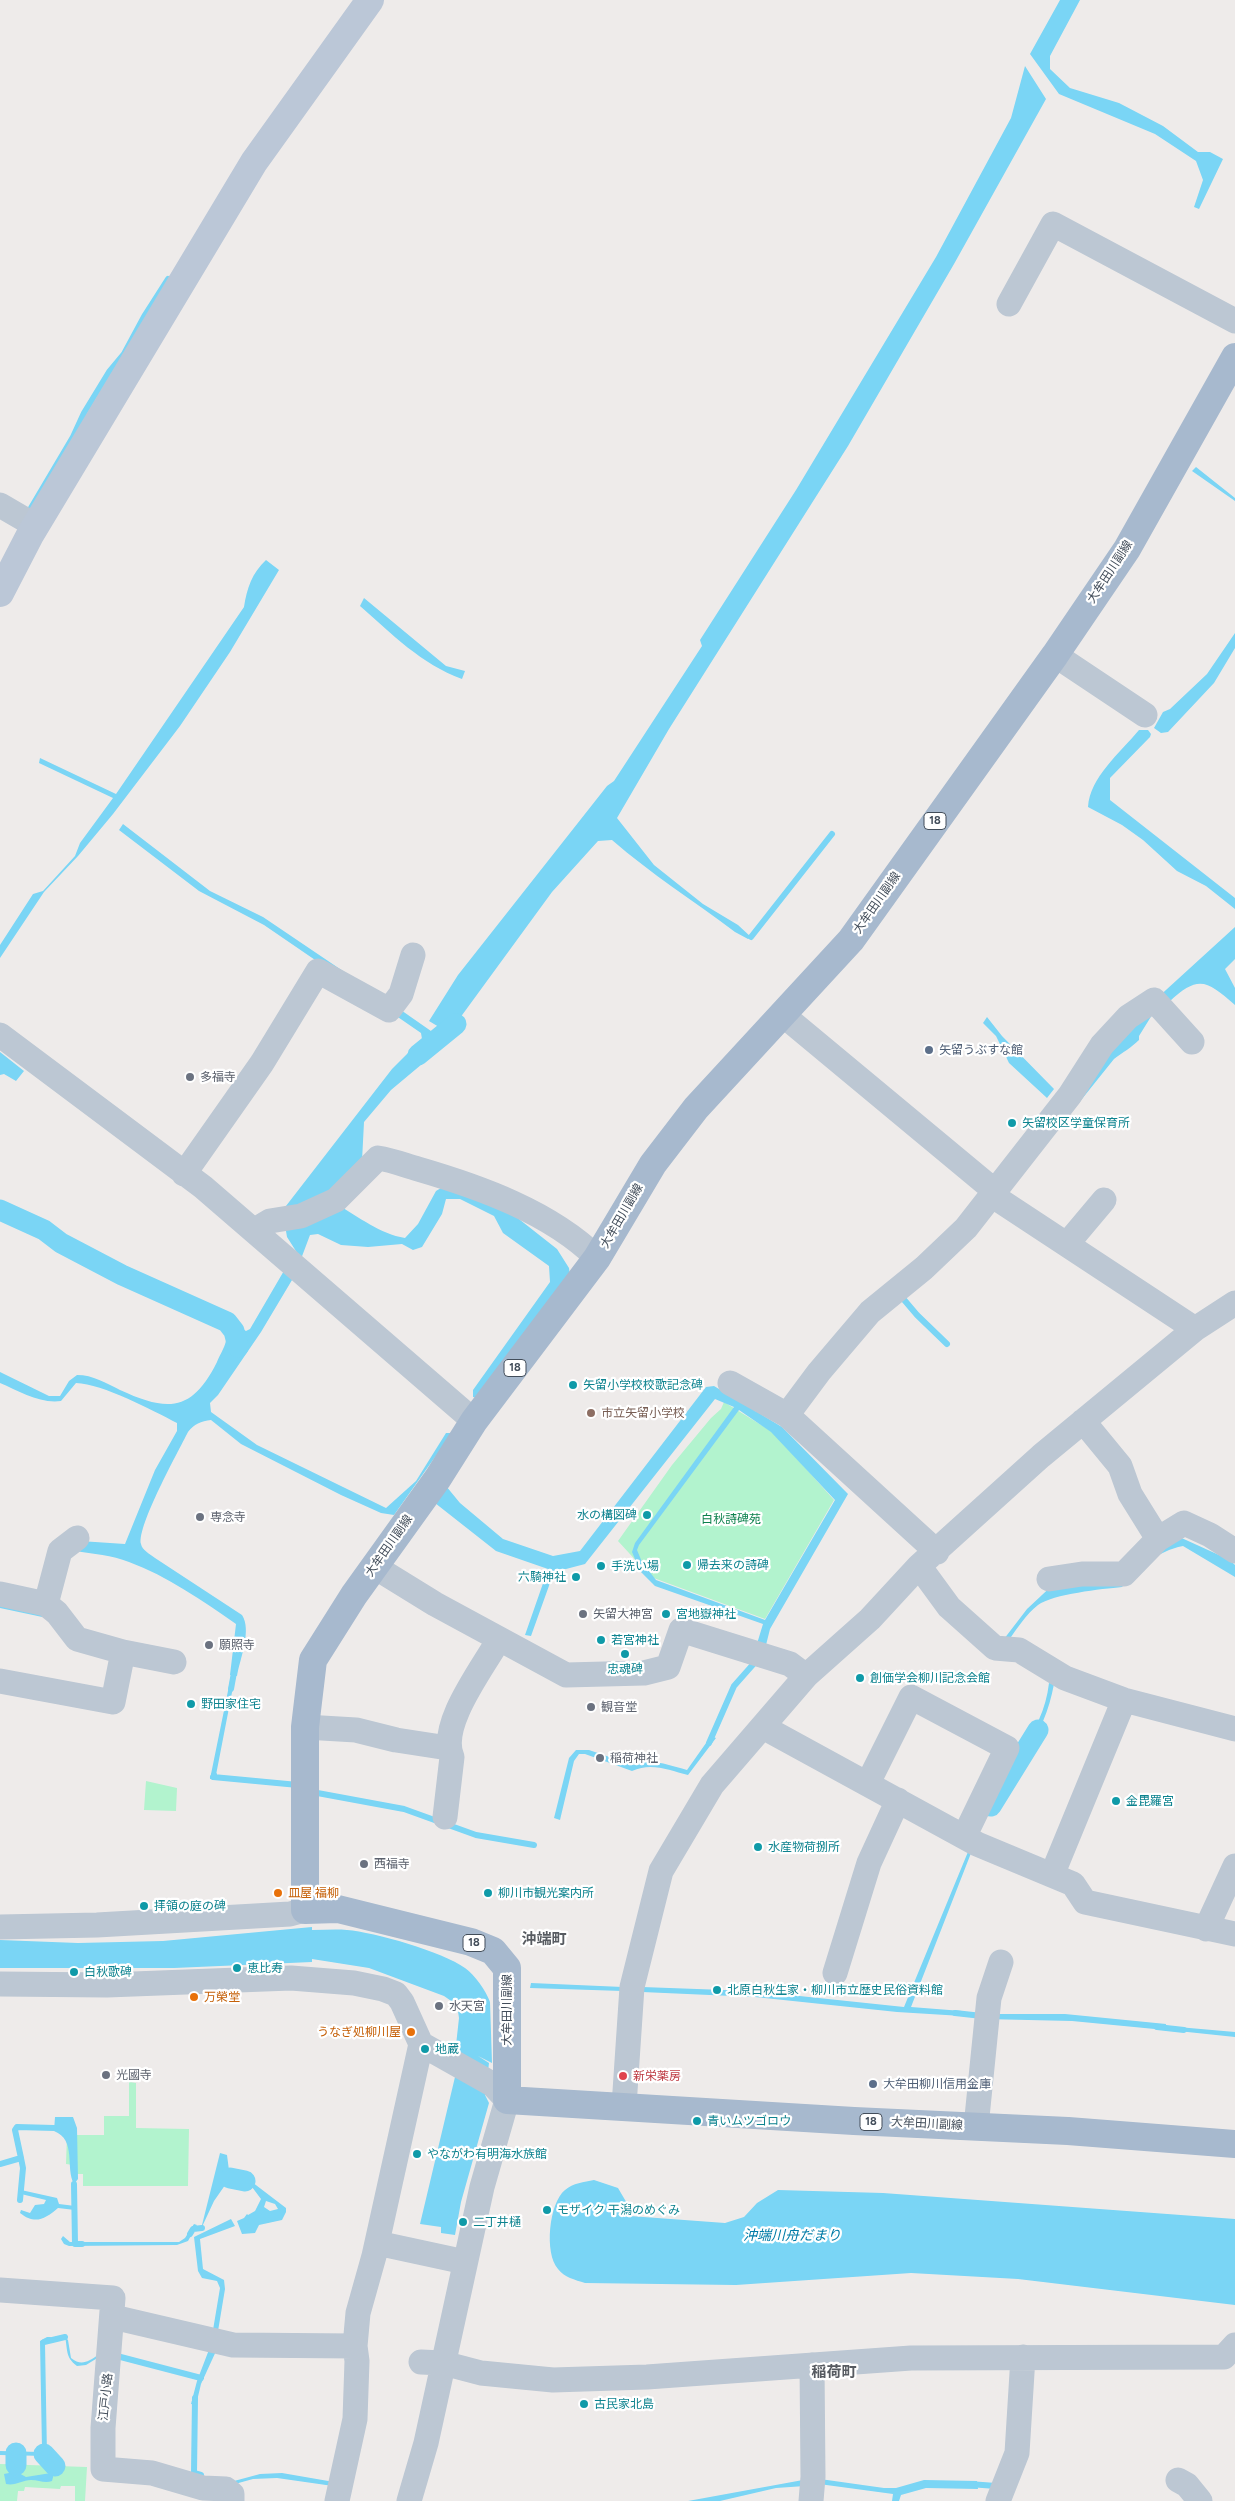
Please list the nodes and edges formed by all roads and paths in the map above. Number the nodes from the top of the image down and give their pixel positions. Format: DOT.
graph roads {
  1 [pos="370,0"];
  2 [pos="1009,304"];
  3 [pos="1235,321"];
  4 [pos="1235,357"];
  5 [pos="0,505"];
  6 [pos="36,526"];
  7 [pos="0,593"];
  8 [pos="1054,655"];
  9 [pos="1145,715"];
  10 [pos="412,955"];
  11 [pos="782,1015"];
  12 [pos="0,1035"];
  13 [pos="1192,1042"];
  14 [pos="184,1174"];
  15 [pos="999,1198"];
  16 [pos="1104,1200"];
  17 [pos="255,1230"];
  18 [pos="1067,1244"];
  19 [pos="597,1258"];
  20 [pos="1235,1302"];
  21 [pos="1196,1329"];
  22 [pos="730,1384"];
  23 [pos="474,1421"];
  24 [pos="794,1421"];
  25 [pos="1083,1421"];
  26 [pos="77,1538"];
  27 [pos="1158,1539"];
  28 [pos="1235,1551"];
  29 [pos="928,1559"];
  30 [pos="375,1567"];
  31 [pos="1049,1579"];
  32 [pos="0,1594"];
  33 [pos="50,1607"];
  34 [pos="499,1639"];
  35 [pos="123,1652"];
  36 [pos="174,1662"];
  37 [pos="806,1676"];
  38 [pos="0,1682"];
  39 [pos="1124,1700"];
  40 [pos="305,1727"];
  41 [pos="763,1727"];
  42 [pos="1235,1729"];
  43 [pos="448,1748"];
  44 [pos="868,1783"];
  45 [pos="898,1800"];
  46 [pos="445,1817"];
  47 [pos="970,1840"];
  48 [pos="1235,1866"];
  49 [pos="1052,1875"];
  50 [pos="305,1910"];
  51 [pos="0,1927"];
  52 [pos="1206,1929"];
  53 [pos="1235,1934"];
  54 [pos="1001,1962"];
  55 [pos="835,1973"];
  56 [pos="0,1984"];
  57 [pos="421,2044"];
  58 [pos="500,2092"];
  59 [pos="624,2106"];
  60 [pos="976,2127"];
  61 [pos="1235,2144"];
  62 [pos="377,2243"];
  63 [pos="465,2262"];
  64 [pos="0,2290"];
  65 [pos="113,2317"];
  66 [pos="1235,2345"];
  67 [pos="355,2346"];
  68 [pos="1023,2357"];
  69 [pos="432,2363"];
  70 [pos="812,2365"];
  71 [pos="1178,2480"];
  72 [pos="813,2488"];
  73 [pos="232,2501"];
  74 [pos="337,2501"];
  75 [pos="409,2501"];
  76 [pos="998,2501"];
  77 [pos="1200,2501"];
  1 -- 6 [label="street"];
  2 -- 3 [label="street"];
  4 -- 8 [label="main road, 大牟田川副線 / 18"];
  5 -- 6 [label="street"];
  6 -- 7 [label="street"];
  8 -- 9 [label="street"];
  8 -- 11 [label="main road, 大牟田川副線 / 18"];
  10 -- 14 [label="street"];
  11 -- 15 [label="street"];
  11 -- 19 [label="main road, 大牟田川副線 / 18"];
  12 -- 14 [label="street"];
  13 -- 15 [label="street"];
  14 -- 17 [label="street"];
  15 -- 18 [label="street"];
  15 -- 24 [label="street"];
  16 -- 18 [label="street"];
  17 -- 19 [label="street"];
  17 -- 23 [label="street"];
  18 -- 21 [label="street"];
  19 -- 23 [label="main road, 大牟田川副線 / 18"];
  20 -- 21 [label="street"];
  21 -- 25 [label="street"];
  22 -- 24 [label="street"];
  23 -- 30 [label="main road, 大牟田川副線 / 18"];
  24 -- 29 [label="street"];
  25 -- 27 [label="street"];
  25 -- 29 [label="street"];
  26 -- 33 [label="street"];
  27 -- 28 [label="street"];
  27 -- 31 [label="street"];
  29 -- 37 [label="street"];
  29 -- 39 [label="street"];
  30 -- 34 [label="street"];
  30 -- 40 [label="main road, 大牟田川副線 / 18"];
  32 -- 33 [label="street"];
  33 -- 35 [label="street"];
  34 -- 37 [label="street"];
  34 -- 43 [label="street"];
  35 -- 36 [label="street"];
  35 -- 38 [label="street"];
  37 -- 41 [label="street"];
  39 -- 42 [label="street"];
  39 -- 49 [label="street"];
  40 -- 43 [label="street"];
  40 -- 50 [label="main road, 大牟田川副線 / 18"];
  41 -- 44 [label="street"];
  41 -- 59 [label="street"];
  43 -- 46 [label="street"];
  44 -- 45 [label="street"];
  44 -- 47 [label="street"];
  45 -- 47 [label="street"];
  45 -- 55 [label="street"];
  47 -- 49 [label="street"];
  48 -- 52 [label="street"];
  49 -- 52 [label="street"];
  50 -- 51 [label="street"];
  50 -- 58 [label="main road, 大牟田川副線 / 18"];
  52 -- 53 [label="street"];
  54 -- 60 [label="street"];
  56 -- 57 [label="street"];
  57 -- 58 [label="street"];
  57 -- 62 [label="street"];
  58 -- 59 [label="main road, 大牟田川副線 / 18"];
  58 -- 63 [label="street"];
  59 -- 60 [label="main road, 大牟田川副線 / 18"];
  60 -- 61 [label="main road, 大牟田川副線 / 18"];
  62 -- 63 [label="street"];
  62 -- 67 [label="street"];
  63 -- 69 [label="street"];
  64 -- 65 [label="street, 江戸小路"];
  65 -- 67 [label="street"];
  65 -- 73 [label="street, 江戸小路"];
  66 -- 68 [label="street"];
  67 -- 74 [label="street"];
  68 -- 70 [label="street"];
  68 -- 76 [label="street"];
  69 -- 70 [label="street"];
  69 -- 75 [label="street"];
  70 -- 72 [label="street"];
  71 -- 77 [label="street"];
}
